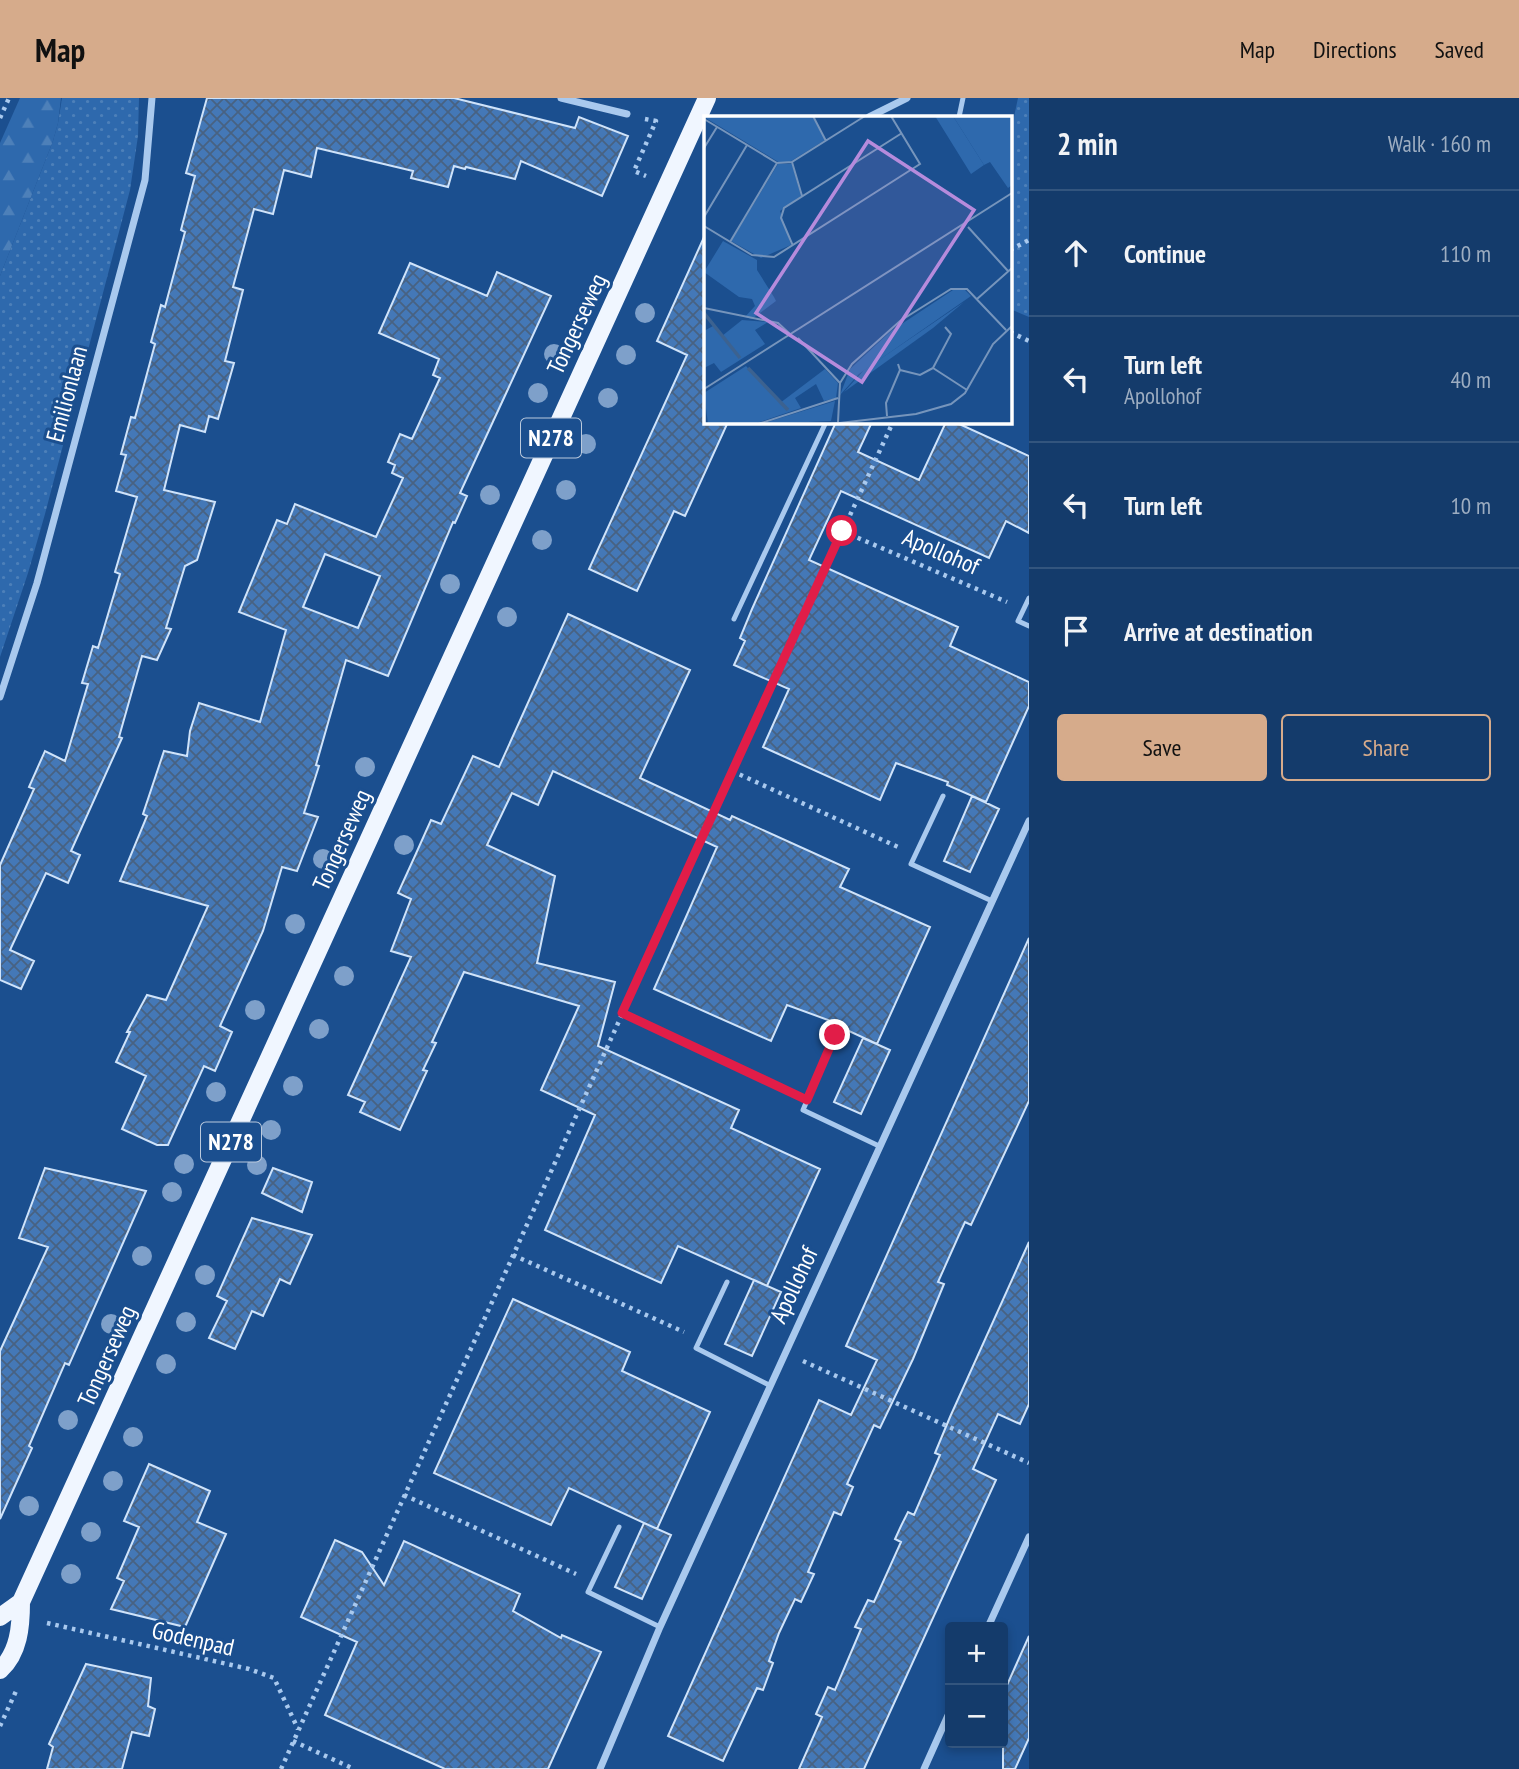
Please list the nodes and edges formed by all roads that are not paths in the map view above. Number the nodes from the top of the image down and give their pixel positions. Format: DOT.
graph roads {
  1 [pos="152,98"];
  2 [pos="561,98"];
  3 [pos="908,98"];
  4 [pos="963,98"];
  5 [pos="706,109"];
  6 [pos="627,114"];
  7 [pos="871,116"];
  8 [pos="959,116"];
  9 [pos="825,424"];
  10 [pos="1029,598"];
  11 [pos="734,619"];
  12 [pos="1029,626"];
  13 [pos="0,697"];
  14 [pos="943,796"];
  15 [pos="1029,821"];
  16 [pos="992,901"];
  17 [pos="835,1035"];
  18 [pos="879,1146"];
  19 [pos="727,1282"];
  20 [pos="769,1385"];
  21 [pos="619,1527"];
  22 [pos="1029,1536"];
  23 [pos="21,1602"];
  24 [pos="0,1617"];
  25 [pos="990,1622"];
  26 [pos="660,1627"];
  27 [pos="0,1670"];
  28 [pos="945,1722"];
  29 [pos="600,1769"];
  30 [pos="924,1769"];
  1 -- 13 [label="street, Emilionlaan"];
  2 -- 6 [label="street"];
  3 -- 7 [label="street"];
  4 -- 8 [label="lane"];
  5 -- 23 [label="main road, Tongerseweg / N278"];
  9 -- 11 [label="lane"];
  10 -- 12 [label="lane"];
  14 -- 16 [label="lane"];
  15 -- 16 [label="street, Apollohof"];
  16 -- 18 [label="street, Apollohof"];
  17 -- 18 [label="lane"];
  18 -- 20 [label="street, Apollohof"];
  19 -- 20 [label="lane"];
  20 -- 26 [label="street, Apollohof"];
  21 -- 26 [label="lane"];
  22 -- 25 [label="street"];
  23 -- 24 [label="main road, Tongerseweg / N278"];
  23 -- 27 [label="main road, Tongerseweg / N278"];
  26 -- 29 [label="street, Apollohof"];
  28 -- 30 [label="street"];
}
